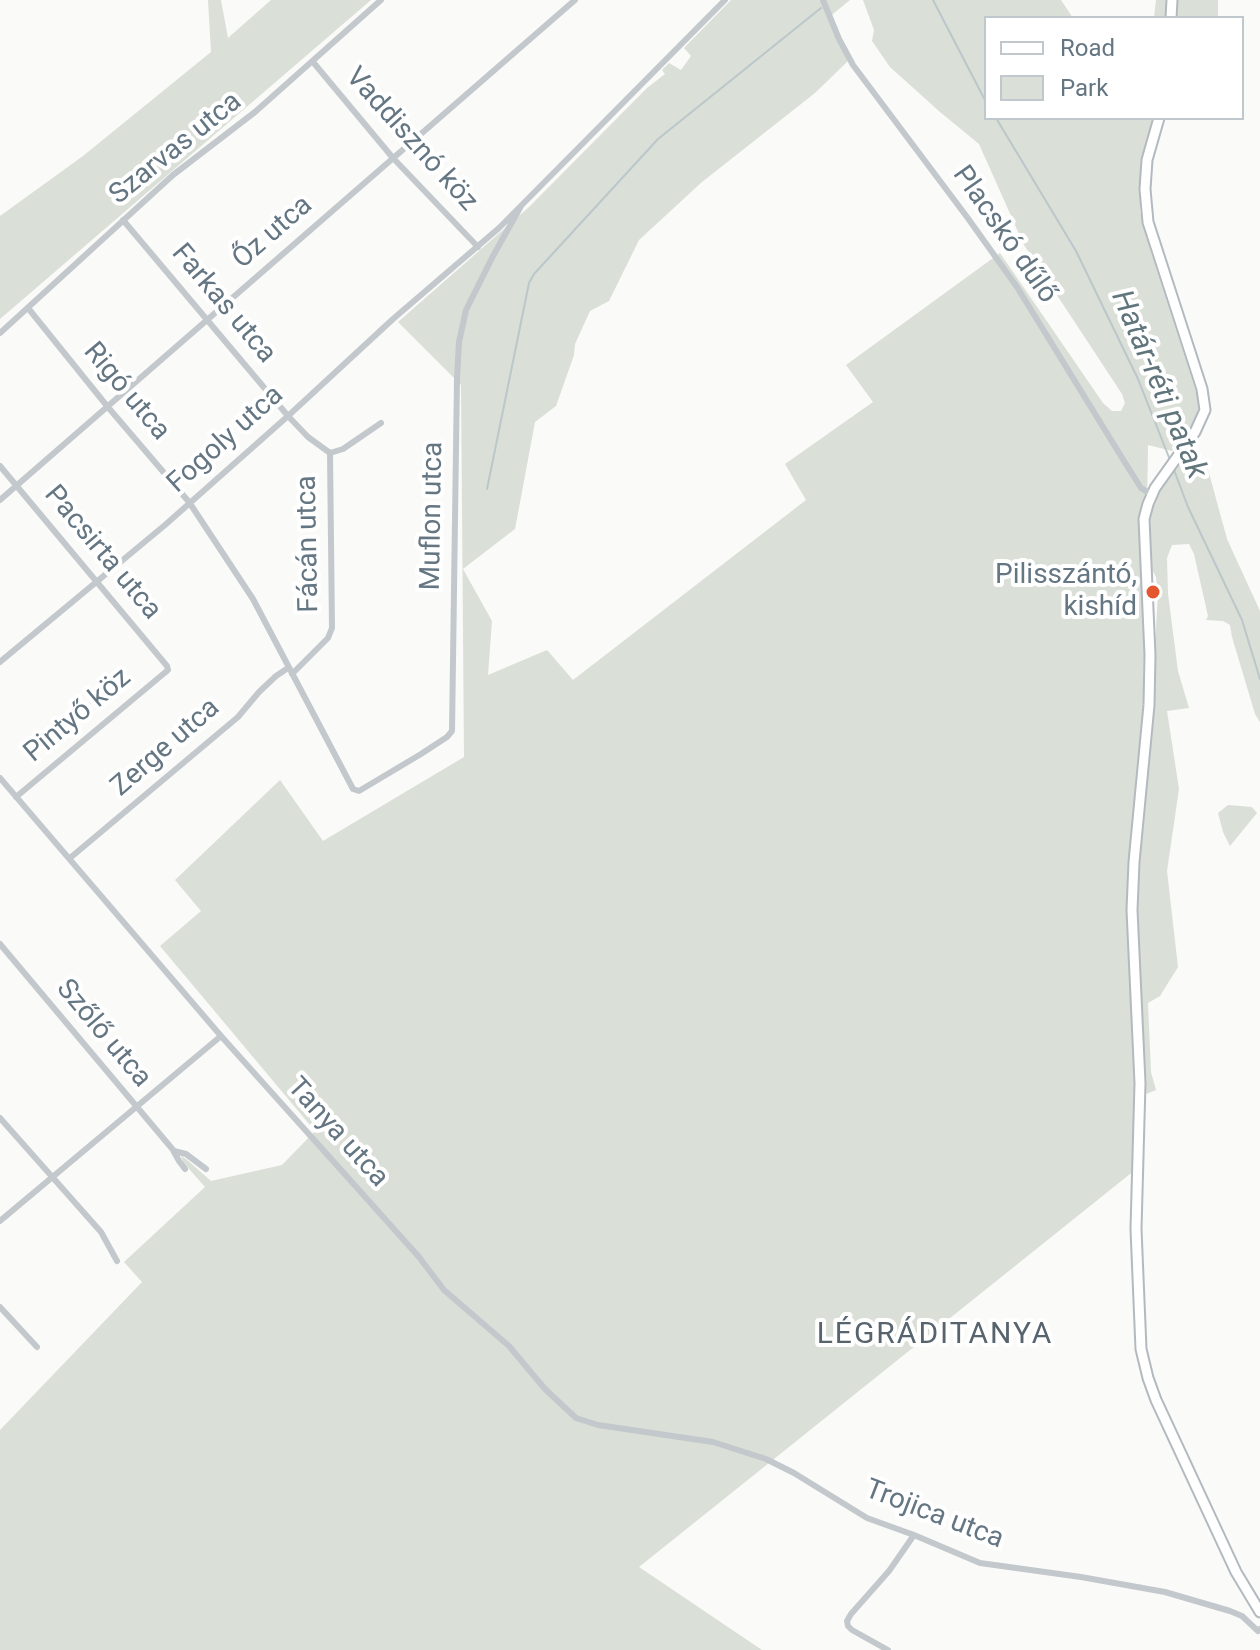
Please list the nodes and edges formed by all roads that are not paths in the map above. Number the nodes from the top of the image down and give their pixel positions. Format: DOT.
graph roads {
  1 [pos="381,0"];
  2 [pos="575,0"];
  3 [pos="725,0"];
  4 [pos="823,0"];
  5 [pos="313,62"];
  6 [pos="1158,120"];
  7 [pos="393,158"];
  8 [pos="521,206"];
  9 [pos="123,220"];
  10 [pos="478,247"];
  11 [pos="28,308"];
  12 [pos="208,320"];
  13 [pos="0,333"];
  14 [pos="107,406"];
  15 [pos="288,416"];
  16 [pos="381,423"];
  17 [pos="330,453"];
  18 [pos="0,466"];
  19 [pos="17,485"];
  20 [pos="1152,495"];
  21 [pos="0,500"];
  22 [pos="189,502"];
  23 [pos="98,581"];
  24 [pos="0,662"];
  25 [pos="168,670"];
  26 [pos="290,671"];
  27 [pos="0,778"];
  28 [pos="359,791"];
  29 [pos="16,797"];
  30 [pos="70,858"];
  31 [pos="0,944"];
  32 [pos="221,1036"];
  33 [pos="136,1107"];
  34 [pos="0,1118"];
  35 [pos="174,1151"];
  36 [pos="185,1169"];
  37 [pos="206,1169"];
  38 [pos="52,1178"];
  39 [pos="0,1221"];
  40 [pos="117,1261"];
  41 [pos="0,1307"];
  42 [pos="37,1347"];
  43 [pos="690,1440"];
  44 [pos="914,1535"];
  45 [pos="1260,1612"];
  46 [pos="1260,1629"];
  47 [pos="888,1650"];
  1 -- 5 [label="street, Szarvas utca"];
  2 -- 7 [label="street, Őz utca"];
  3 -- 8 [label="street, Muflon utca"];
  4 -- 20 [label="street, Placskó dűlő"];
  5 -- 7 [label="street, Vaddisznó köz"];
  5 -- 9 [label="street, Szarvas utca"];
  6 -- 20 [label="street"];
  7 -- 10 [label="street, Vaddisznó köz"];
  7 -- 12 [label="street, Őz utca"];
  8 -- 10 [label="street, Muflon utca"];
  8 -- 28 [label="street, Muflon utca"];
  9 -- 11 [label="street, Szarvas utca"];
  9 -- 12 [label="street, Farkas utca"];
  10 -- 15 [label="street, Fogoly utca"];
  11 -- 13 [label="street, Szarvas utca"];
  11 -- 14 [label="street, Rigó utca"];
  12 -- 14 [label="street, Őz utca"];
  12 -- 15 [label="street, Farkas utca"];
  14 -- 19 [label="street, Őz utca"];
  14 -- 22 [label="street, Rigó utca"];
  15 -- 17 [label="street, Fácán utca"];
  15 -- 22 [label="street, Fogoly utca"];
  16 -- 17 [label="street"];
  17 -- 26 [label="street, Fácán utca"];
  18 -- 19 [label="street, Pacsirta utca"];
  19 -- 21 [label="street, Őz utca"];
  19 -- 23 [label="street, Pacsirta utca"];
  20 -- 45 [label="street"];
  22 -- 23 [label="street, Fogoly utca"];
  22 -- 26 [label="street, Rigó utca"];
  23 -- 24 [label="street, Fogoly utca"];
  23 -- 25 [label="street, Pacsirta utca"];
  25 -- 29 [label="street, Pintyő köz"];
  26 -- 28 [label="street, Rigó utca"];
  26 -- 30 [label="street, Zerge utca"];
  27 -- 29 [label="street, Tanya utca"];
  29 -- 30 [label="street, Tanya utca"];
  30 -- 32 [label="street, Tanya utca"];
  31 -- 33 [label="street, Szőlő utca"];
  32 -- 33 [label="street"];
  32 -- 43 [label="street, Tanya utca"];
  33 -- 35 [label="street, Szőlő utca"];
  33 -- 38 [label="street"];
  34 -- 38 [label="street"];
  35 -- 36 [label="street, Szőlő utca"];
  35 -- 37 [label="street, Szőlő utca"];
  38 -- 39 [label="street"];
  38 -- 40 [label="street"];
  41 -- 42 [label="street"];
  43 -- 44 [label="street, Trojica utca"];
  44 -- 46 [label="street, Trojica utca"];
  44 -- 47 [label="street"];
}
